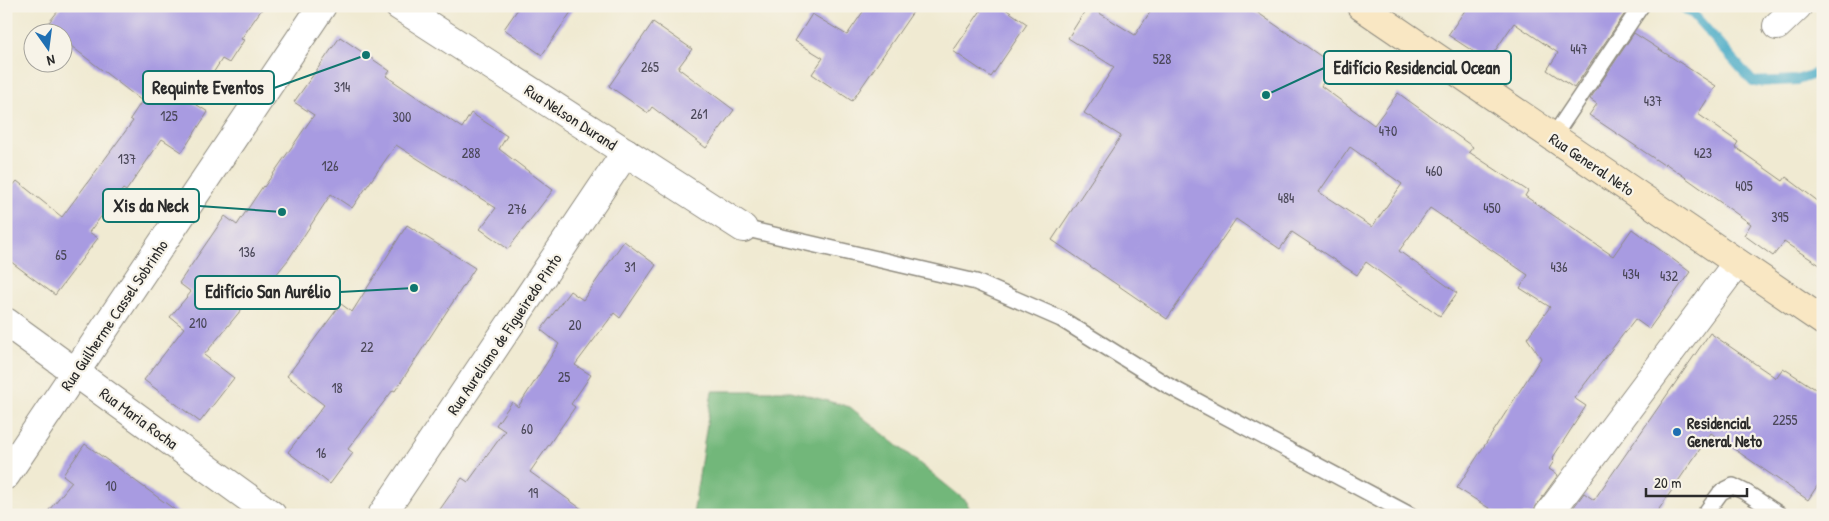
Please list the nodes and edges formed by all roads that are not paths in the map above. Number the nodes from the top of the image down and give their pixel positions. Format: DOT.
graph roads {
  1 [pos="322,6"];
  2 [pos="399,6"];
  3 [pos="1361,6"];
  4 [pos="1641,6"];
  5 [pos="1798,6"];
  6 [pos="1777,26"];
  7 [pos="1554,137"];
  8 [pos="626,152"];
  9 [pos="743,228"];
  10 [pos="1737,263"];
  11 [pos="1820,313"];
  12 [pos="6,322"];
  13 [pos="75,372"];
  14 [pos="6,475"];
  15 [pos="272,515"];
  16 [pos="382,515"];
  17 [pos="1410,515"];
  18 [pos="1548,515"];
  19 [pos="1704,515"];
  20 [pos="1780,515"];
  1 -- 13 [label="street, Rua Guilherme Cassel Sobrinho"];
  2 -- 8 [label="street, Rua Nelson Durand"];
  3 -- 7 [label="main road, Rua General Neto"];
  4 -- 7 [label="lane"];
  5 -- 6 [label="street"];
  7 -- 10 [label="main road, Rua General Neto"];
  8 -- 9 [label="street, Rua Nelson Durand"];
  8 -- 16 [label="street, Rua Aureliano de Figueiredo Pinto"];
  9 -- 17 [label="lane"];
  10 -- 11 [label="main road, Rua General Neto"];
  10 -- 18 [label="street"];
  12 -- 13 [label="street, Rua Maria Rocha"];
  13 -- 14 [label="street, Rua Guilherme Cassel Sobrinho"];
  13 -- 15 [label="street, Rua Maria Rocha"];
  19 -- 20 [label="lane"];
}
